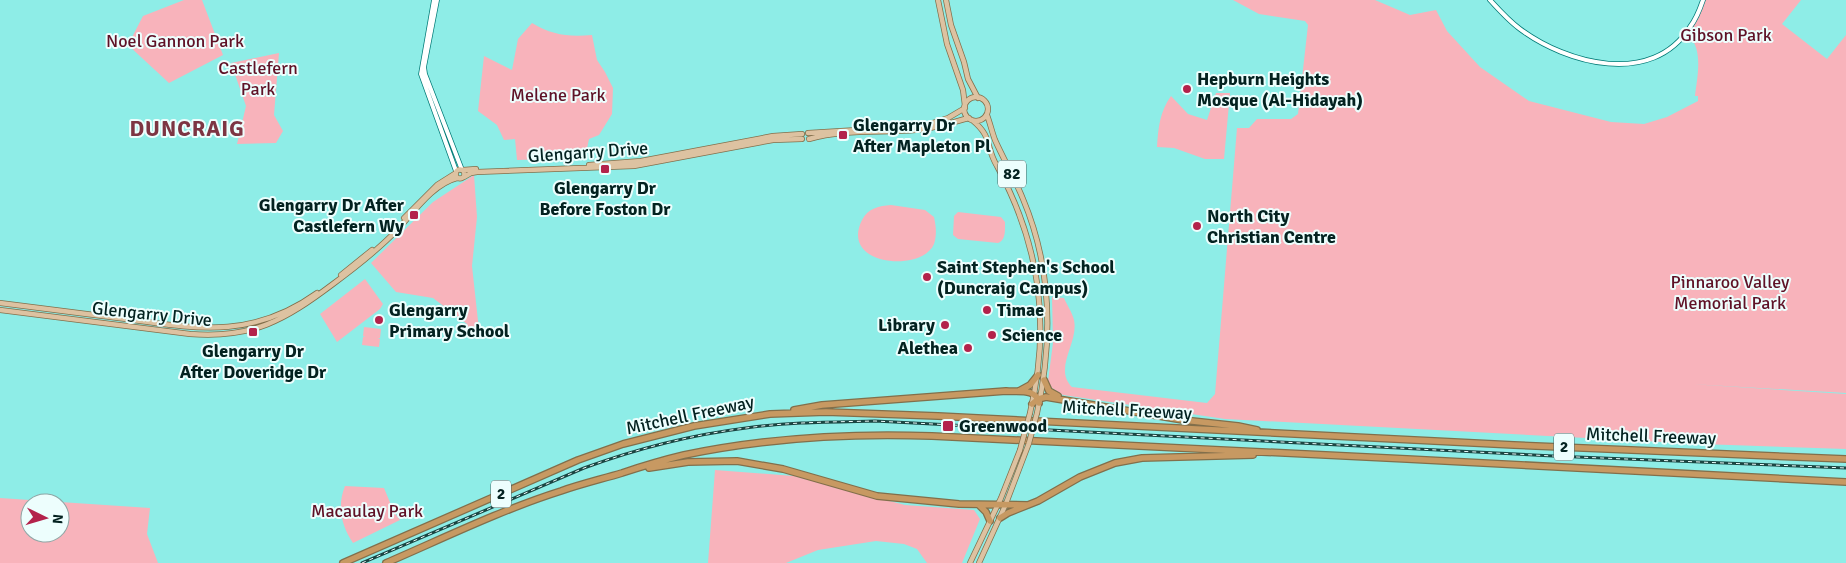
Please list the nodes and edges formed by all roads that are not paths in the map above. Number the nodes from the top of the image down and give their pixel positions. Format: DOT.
graph roads {
  1 [pos="435,0"];
  2 [pos="938,0"];
  3 [pos="946,0"];
  4 [pos="1490,0"];
  5 [pos="1703,0"];
  6 [pos="978,98"];
  7 [pos="965,107"];
  8 [pos="987,115"];
  9 [pos="971,119"];
  10 [pos="802,136"];
  11 [pos="809,136"];
  12 [pos="459,172"];
  13 [pos="0,303"];
  14 [pos="0,310"];
  15 [pos="1038,375"];
  16 [pos="1044,380"];
  17 [pos="1017,392"];
  18 [pos="1038,398"];
  19 [pos="1068,400"];
  20 [pos="1032,404"];
  21 [pos="770,414"];
  22 [pos="1277,434"];
  23 [pos="1293,454"];
  24 [pos="1846,459"];
  25 [pos="622,473"];
  26 [pos="1846,483"];
  27 [pos="979,505"];
  28 [pos="1028,505"];
  29 [pos="997,506"];
  30 [pos="1005,506"];
  31 [pos="1000,518"];
  32 [pos="990,521"];
  33 [pos="343,563"];
  34 [pos="386,563"];
  35 [pos="970,563"];
  36 [pos="979,563"];
  1 -- 12 [label="street"];
  2 -- 7 [label="main road, 82"];
  3 -- 6 [label="main road, 82"];
  4 -- 5 [label="street"];
  6 -- 7 [label="main road"];
  6 -- 8 [label="main road, 82"];
  7 -- 9 [label="main road, 82"];
  7 -- 11 [label="main road"];
  8 -- 9 [label="main road"];
  8 -- 16 [label="main road, 82"];
  9 -- 11 [label="main road"];
  9 -- 15 [label="main road, 82"];
  10 -- 11 [label="main road"];
  10 -- 12 [label="main road, Glengarry Drive"];
  10 -- 12 [label="main road, Glengarry Drive"];
  12 -- 13 [label="main road, Glengarry Drive"];
  12 -- 14 [label="main road, Glengarry Drive"];
  15 -- 17 [label="highway"];
  15 -- 18 [label="main road, 82"];
  16 -- 18 [label="main road, 82"];
  16 -- 19 [label="highway"];
  17 -- 18 [label="highway"];
  17 -- 21 [label="highway"];
  18 -- 19 [label="highway"];
  18 -- 20 [label="highway"];
  18 -- 30 [label="main road, 82, bridge"];
  19 -- 22 [label="highway"];
  20 -- 29 [label="main road, bridge"];
  21 -- 22 [label="highway, Mitchell Freeway / 2"];
  21 -- 33 [label="highway, Mitchell Freeway / 2"];
  22 -- 24 [label="highway, Mitchell Freeway / 2"];
  23 -- 25 [label="highway, Mitchell Freeway / 2"];
  23 -- 26 [label="highway, Mitchell Freeway / 2"];
  23 -- 28 [label="highway"];
  25 -- 27 [label="highway"];
  25 -- 34 [label="highway, Mitchell Freeway / 2"];
  27 -- 29 [label="highway"];
  27 -- 32 [label="highway"];
  28 -- 30 [label="highway"];
  28 -- 31 [label="highway"];
  29 -- 30 [label="highway"];
  29 -- 32 [label="main road"];
  30 -- 31 [label="main road, 82"];
  31 -- 36 [label="main road, 82"];
  32 -- 35 [label="main road"];
}
